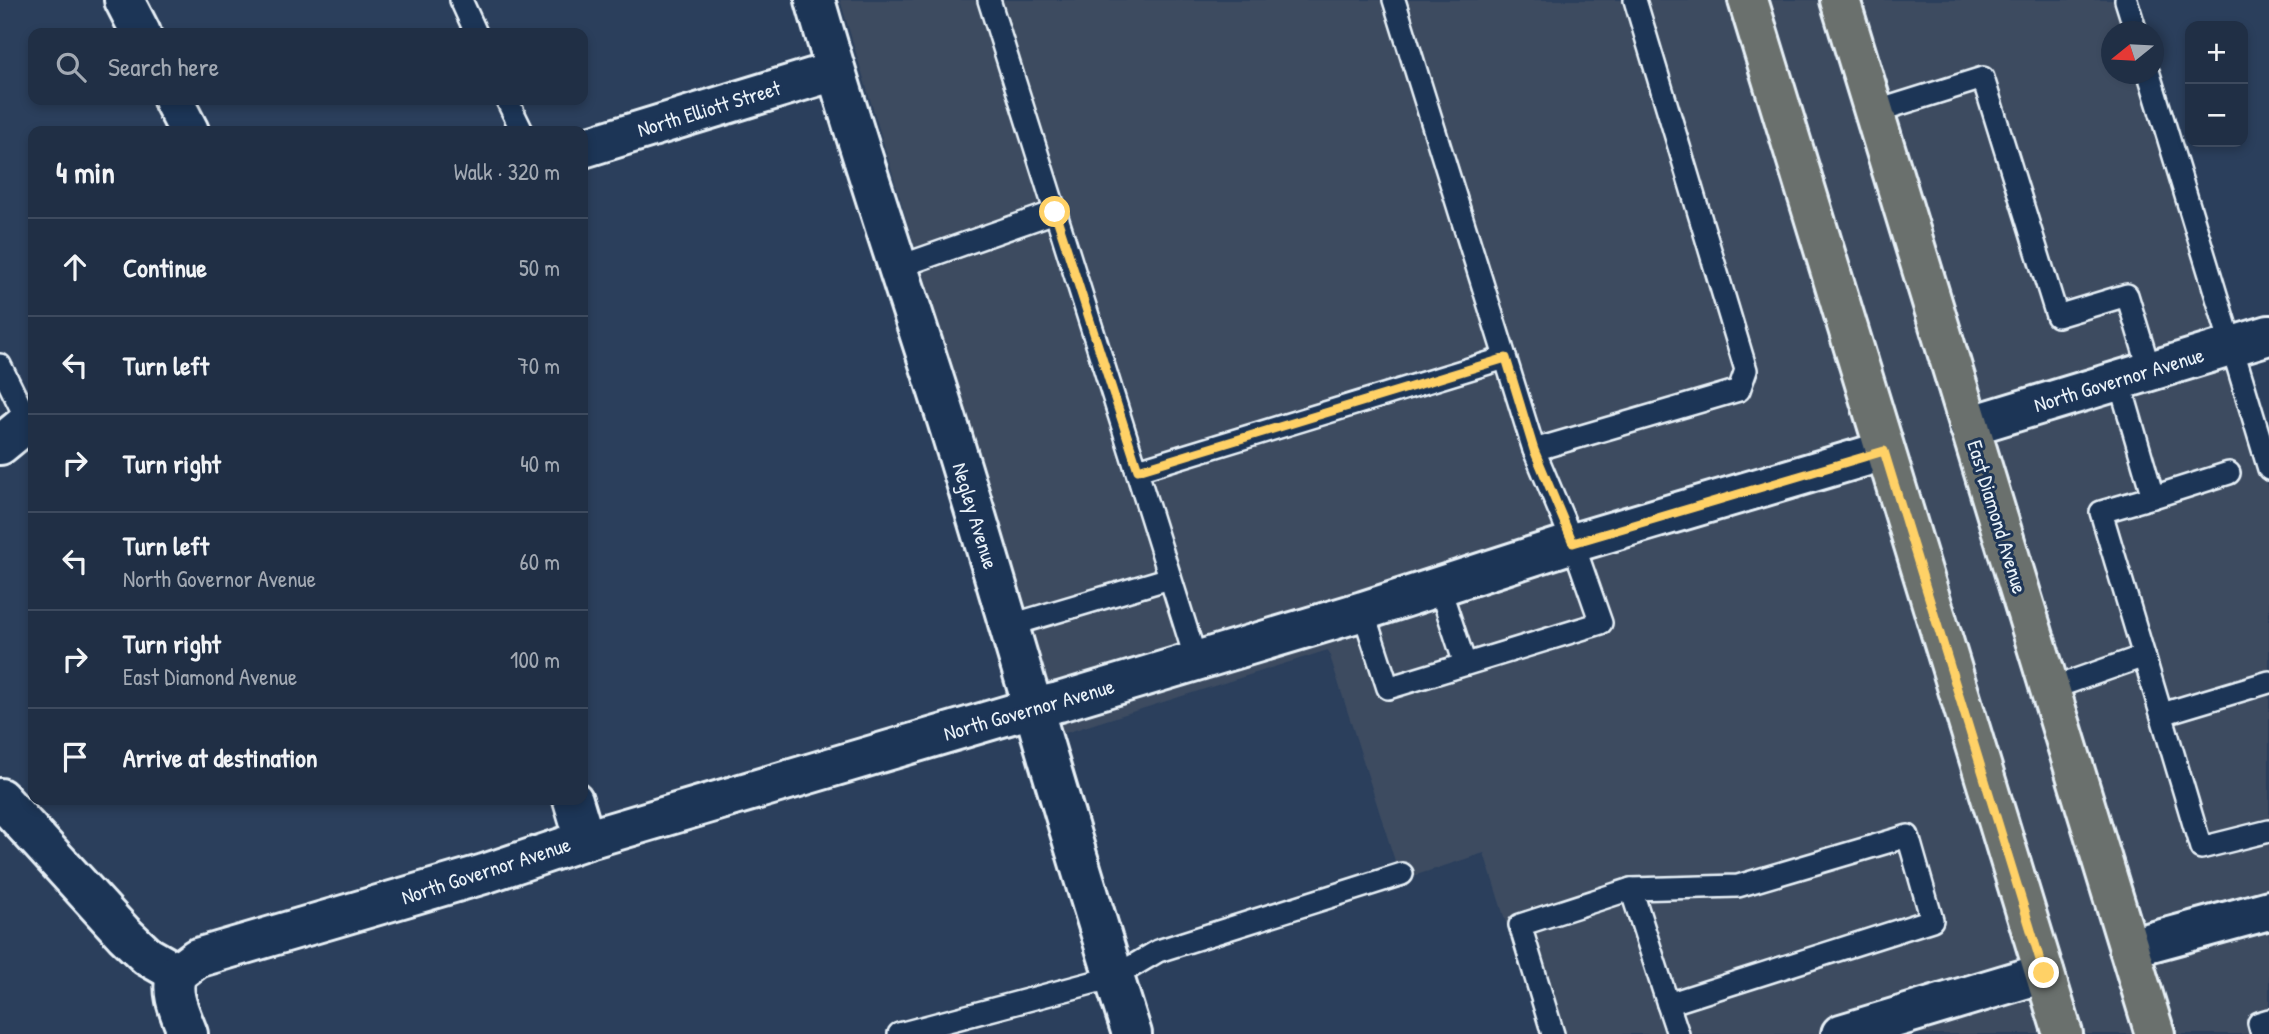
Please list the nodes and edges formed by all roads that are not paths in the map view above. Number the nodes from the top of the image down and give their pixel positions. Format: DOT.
graph roads {
  1 [pos="124,0"];
  2 [pos="461,0"];
  3 [pos="815,0"];
  4 [pos="989,0"];
  5 [pos="1394,0"];
  6 [pos="1634,0"];
  7 [pos="1748,0"];
  8 [pos="1840,0"];
  9 [pos="2126,0"];
  10 [pos="2133,21"];
  11 [pos="138,28"];
  12 [pos="474,28"];
  13 [pos="835,71"];
  14 [pos="2151,84"];
  15 [pos="176,105"];
  16 [pos="509,105"];
  17 [pos="1874,112"];
  18 [pos="186,126"];
  19 [pos="520,126"];
  20 [pos="588,146"];
  21 [pos="1055,212"];
  22 [pos="898,267"];
  23 [pos="2269,335"];
  24 [pos="2231,346"];
  25 [pos="1506,358"];
  26 [pos="0,365"];
  27 [pos="2134,376"];
  28 [pos="1969,426"];
  29 [pos="20,428"];
  30 [pos="1534,450"];
  31 [pos="1884,451"];
  32 [pos="2269,469"];
  33 [pos="1138,470"];
  34 [pos="2229,473"];
  35 [pos="2153,496"];
  36 [pos="1573,543"];
  37 [pos="1170,578"];
  38 [pos="1439,586"];
  39 [pos="1363,611"];
  40 [pos="1008,626"];
  41 [pos="2144,656"];
  42 [pos="1196,660"];
  43 [pos="1465,664"];
  44 [pos="2269,682"];
  45 [pos="2050,689"];
  46 [pos="1032,708"];
  47 [pos="2162,714"];
  48 [pos="0,798"];
  49 [pos="574,805"];
  50 [pos="2269,831"];
  51 [pos="585,840"];
  52 [pos="1402,874"];
  53 [pos="1631,889"];
  54 [pos="2269,910"];
  55 [pos="2129,948"];
  56 [pos="177,973"];
  57 [pos="2044,973"];
  58 [pos="1114,977"];
  59 [pos="1668,1004"];
  60 [pos="2269,1020"];
  61 [pos="188,1034"];
  62 [pos="899,1034"];
  63 [pos="1132,1034"];
  64 [pos="1553,1034"];
  65 [pos="1678,1034"];
  66 [pos="1841,1034"];
  67 [pos="2063,1034"];
  68 [pos="2155,1034"];
  69 [pos="2262,1034"];
  1 -- 11 [label="street"];
  2 -- 12 [label="lane"];
  3 -- 13 [label="street, Negley Avenue"];
  4 -- 21 [label="lane"];
  5 -- 25 [label="lane"];
  6 -- 30 [label="lane"];
  7 -- 31 [label="main road"];
  8 -- 17 [label="main road, East Diamond Avenue"];
  9 -- 10 [label="lane"];
  13 -- 20 [label="street, North Elliott Street"];
  13 -- 22 [label="street, Negley Avenue"];
  14 -- 24 [label="lane"];
  15 -- 18 [label="street"];
  16 -- 19 [label="lane"];
  17 -- 27 [label="lane"];
  17 -- 28 [label="main road, East Diamond Avenue"];
  21 -- 22 [label="lane"];
  21 -- 33 [label="lane"];
  22 -- 40 [label="street, Negley Avenue"];
  23 -- 24 [label="street, North Governor Avenue"];
  24 -- 27 [label="street, North Governor Avenue"];
  24 -- 32 [label="lane"];
  25 -- 30 [label="lane"];
  25 -- 33 [label="lane"];
  26 -- 29 [label="lane"];
  27 -- 28 [label="street, North Governor Avenue"];
  27 -- 35 [label="lane"];
  28 -- 45 [label="main road, East Diamond Avenue"];
  30 -- 36 [label="lane"];
  31 -- 36 [label="street, North Governor Avenue"];
  31 -- 57 [label="main road"];
  33 -- 37 [label="lane"];
  34 -- 35 [label="lane"];
  35 -- 41 [label="lane"];
  36 -- 38 [label="street, North Governor Avenue"];
  36 -- 43 [label="lane"];
  37 -- 40 [label="lane"];
  37 -- 42 [label="lane"];
  38 -- 39 [label="street, North Governor Avenue"];
  38 -- 43 [label="lane"];
  39 -- 42 [label="street, North Governor Avenue"];
  39 -- 43 [label="lane"];
  40 -- 46 [label="street, Negley Avenue"];
  41 -- 45 [label="lane"];
  41 -- 47 [label="lane"];
  42 -- 46 [label="street, North Governor Avenue"];
  44 -- 47 [label="lane"];
  45 -- 55 [label="main road, East Diamond Avenue"];
  46 -- 51 [label="street, North Governor Avenue"];
  46 -- 58 [label="street, Negley Avenue"];
  47 -- 50 [label="lane"];
  48 -- 56 [label="street"];
  49 -- 51 [label="street"];
  51 -- 56 [label="street, North Governor Avenue"];
  52 -- 58 [label="lane"];
  53 -- 59 [label="lane"];
  53 -- 59 [label="lane"];
  53 -- 64 [label="lane"];
  54 -- 55 [label="street"];
  55 -- 68 [label="main road, East Diamond Avenue"];
  56 -- 61 [label="street"];
  57 -- 66 [label="street"];
  57 -- 67 [label="main road"];
  58 -- 62 [label="lane"];
  58 -- 63 [label="street, Negley Avenue"];
  59 -- 65 [label="lane"];
  60 -- 69 [label="lane"];
}
